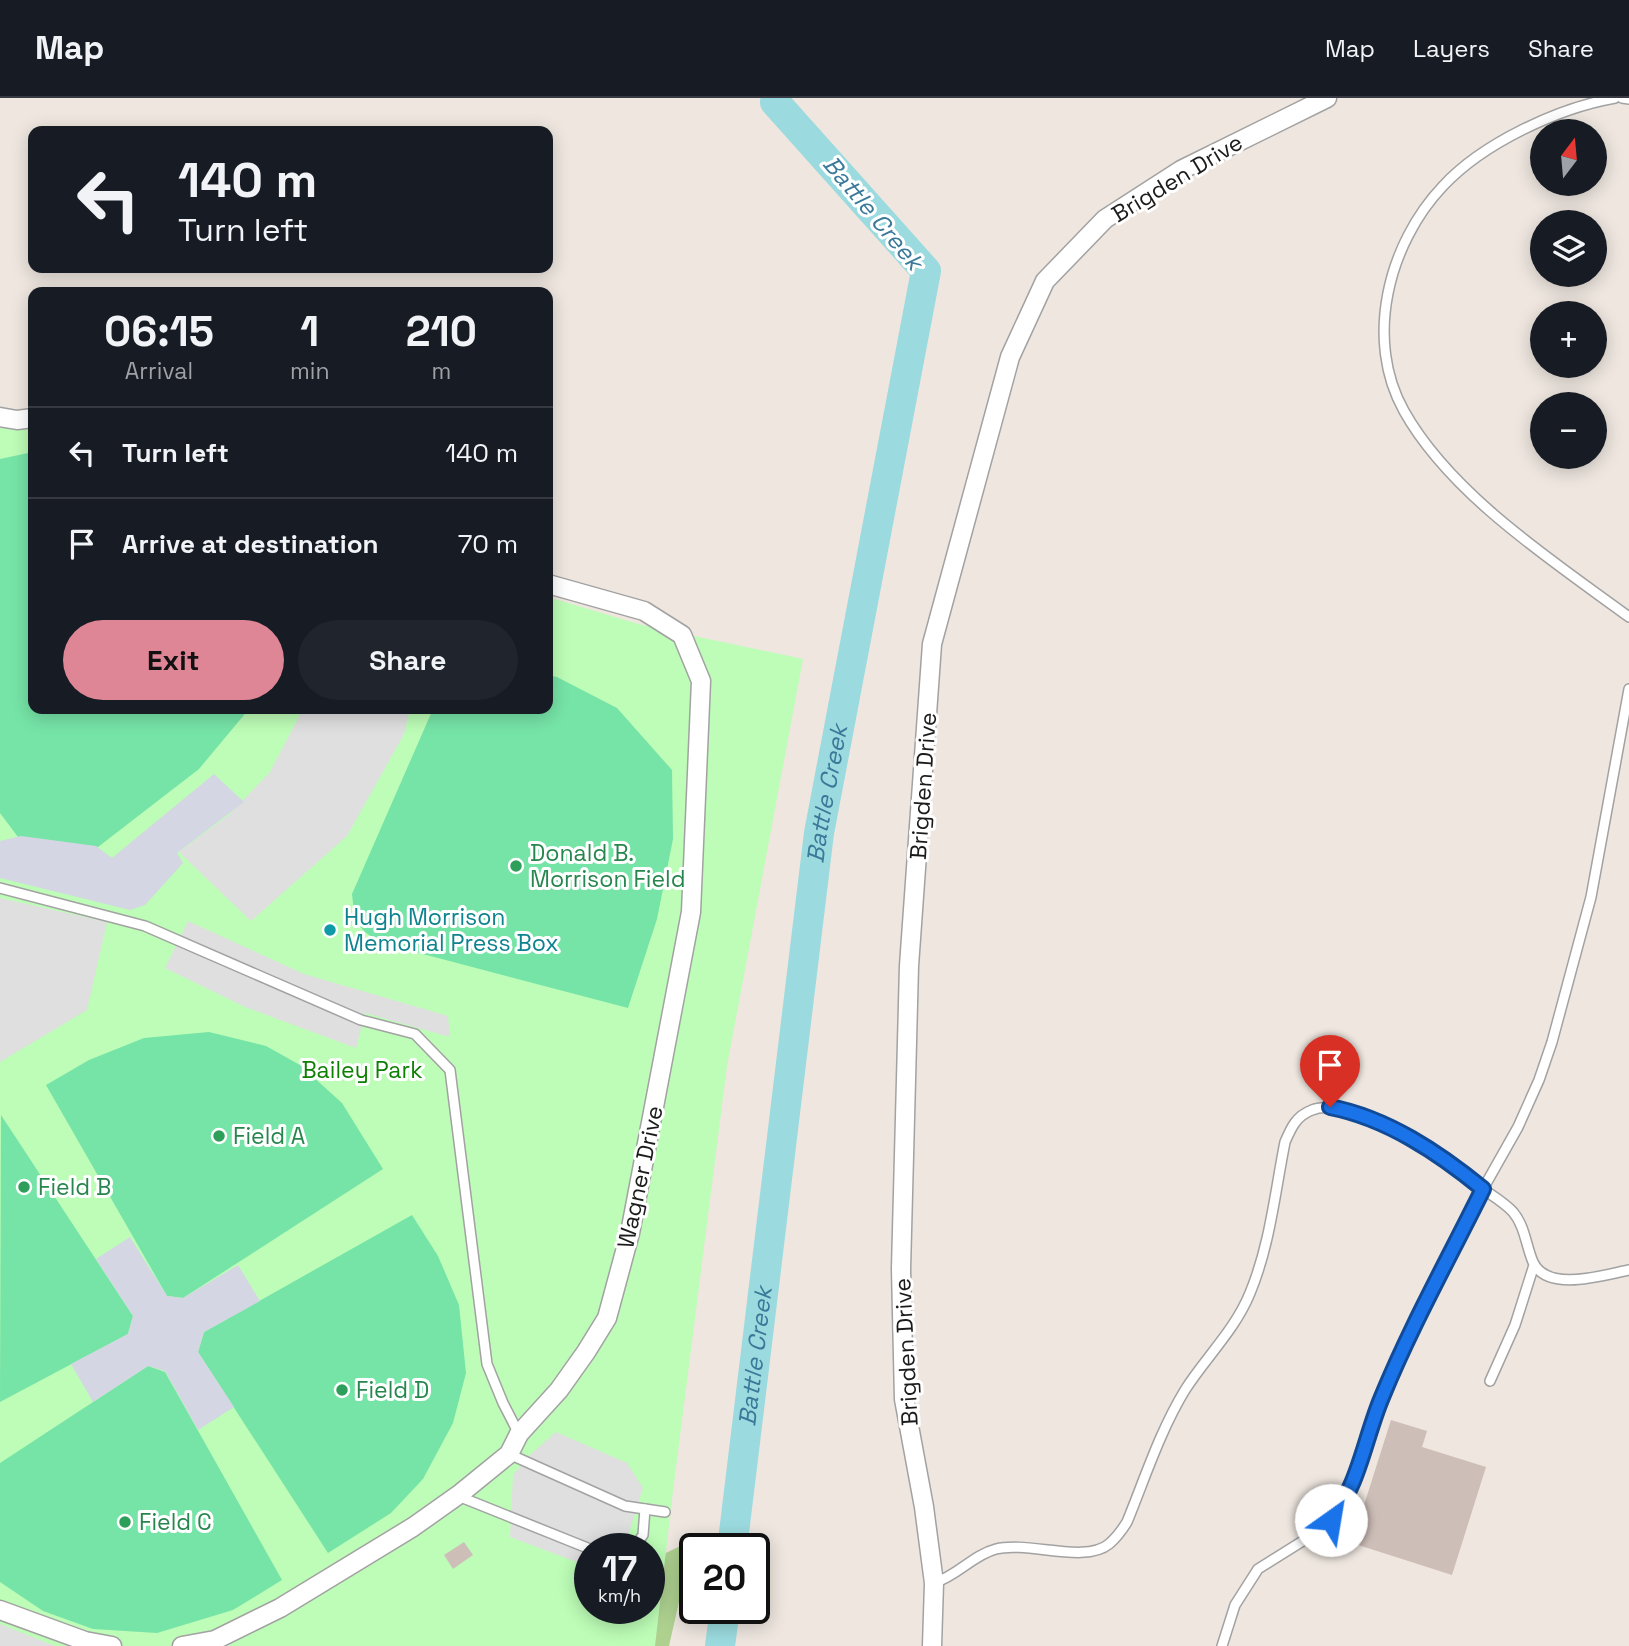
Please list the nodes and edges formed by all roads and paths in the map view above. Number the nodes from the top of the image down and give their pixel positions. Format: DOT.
graph roads {
  1 [pos="1327,98"];
  2 [pos="1615,98"];
  3 [pos="1622,98"];
  4 [pos="1629,99"];
  5 [pos="0,417"];
  6 [pos="28,419"];
  7 [pos="553,585"];
  8 [pos="1629,617"];
  9 [pos="1629,690"];
  10 [pos="0,888"];
  11 [pos="1483,1189"];
  12 [pos="1534,1265"];
  13 [pos="1629,1270"];
  14 [pos="1490,1381"];
  15 [pos="519,1434"];
  16 [pos="509,1454"];
  17 [pos="457,1496"];
  18 [pos="645,1509"];
  19 [pos="665,1512"];
  20 [pos="643,1533"];
  21 [pos="574,1543"];
  22 [pos="934,1583"];
  23 [pos="0,1610"];
  24 [pos="111,1646"];
  25 [pos="181,1646"];
  26 [pos="932,1646"];
  27 [pos="1222,1646"];
  1 -- 22 [label="street, Brigden Drive"];
  2 -- 8 [label="lane"];
  3 -- 4 [label="lane"];
  5 -- 6 [label="street"];
  7 -- 15 [label="street, Wagner Drive"];
  9 -- 11 [label="lane"];
  10 -- 15 [label="lane"];
  11 -- 12 [label="lane"];
  11 -- 22 [label="lane"];
  11 -- 27 [label="lane"];
  12 -- 13 [label="lane"];
  12 -- 14 [label="lane"];
  15 -- 16 [label="street, Wagner Drive"];
  16 -- 17 [label="street, Wagner Drive"];
  16 -- 18 [label="lane"];
  17 -- 21 [label="lane"];
  17 -- 25 [label="street, Wagner Drive"];
  18 -- 19 [label="lane"];
  18 -- 20 [label="lane"];
  22 -- 26 [label="street, Brigden Drive"];
  23 -- 24 [label="street"];
}
